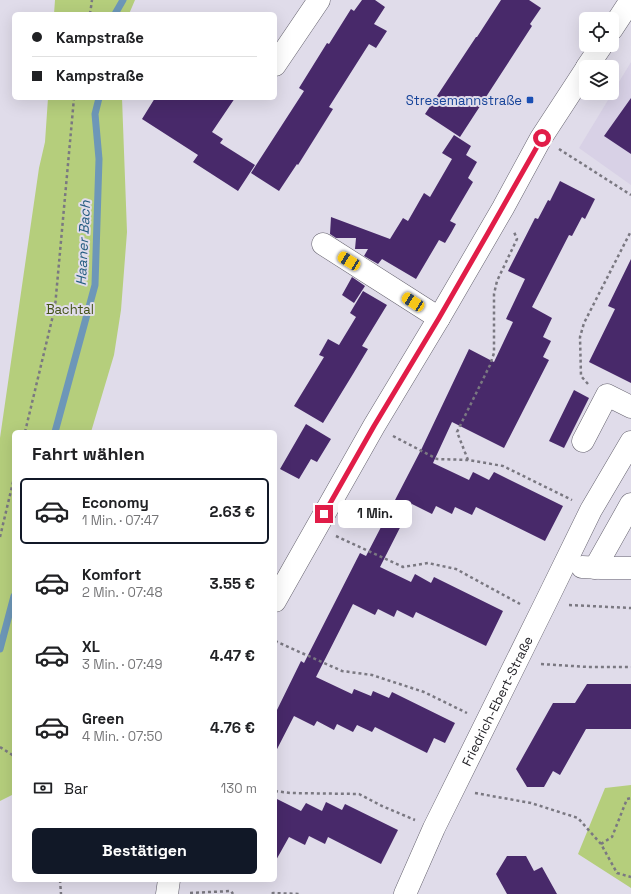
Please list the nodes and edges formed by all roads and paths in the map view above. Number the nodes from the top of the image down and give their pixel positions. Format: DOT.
graph roads {
  1 [pos="92,0"];
  2 [pos="319,0"];
  3 [pos="629,1"];
  4 [pos="90,12"];
  5 [pos="619,17"];
  6 [pos="277,62"];
  7 [pos="579,80"];
  8 [pos="74,100"];
  9 [pos="542,138"];
  10 [pos="631,195"];
  11 [pos="502,208"];
  12 [pos="631,231"];
  13 [pos="323,244"];
  14 [pos="439,318"];
  15 [pos="590,387"];
  16 [pos="631,407"];
  17 [pos="374,426"];
  18 [pos="25,430"];
  19 [pos="583,441"];
  20 [pos="631,442"];
  21 [pos="468,460"];
  22 [pos="12,486"];
  23 [pos="631,504"];
  24 [pos="591,510"];
  25 [pos="317,527"];
  26 [pos="0,537"];
  27 [pos="564,566"];
  28 [pos="595,568"];
  29 [pos="631,568"];
  30 [pos="277,597"];
  31 [pos="631,608"];
  32 [pos="542,609"];
  33 [pos="277,642"];
  34 [pos="516,662"];
  35 [pos="631,666"];
  36 [pos="486,722"];
  37 [pos="0,747"];
  38 [pos="12,755"];
  39 [pos="453,789"];
  40 [pos="277,791"];
  41 [pos="631,798"];
  42 [pos="434,828"];
  43 [pos="601,844"];
  44 [pos="631,877"];
  45 [pos="60,882"];
  46 [pos="169,882"];
  47 [pos="61,894"];
  48 [pos="167,894"];
  49 [pos="233,894"];
  50 [pos="272,894"];
  51 [pos="300,894"];
  52 [pos="405,894"];
  1 -- 4 [label="path"];
  2 -- 6 [label="street"];
  3 -- 5 [label="street"];
  7 -- 9 [label="street"];
  8 -- 18 [label="path"];
  9 -- 10 [label="path"];
  9 -- 11 [label="street"];
  11 -- 14 [label="street"];
  11 -- 21 [label="path"];
  12 -- 15 [label="path"];
  13 -- 14 [label="street"];
  14 -- 17 [label="street"];
  16 -- 19 [label="street"];
  17 -- 21 [label="path"];
  17 -- 25 [label="street"];
  20 -- 24 [label="street, Friedrich-Ebert-Straße"];
  21 -- 24 [label="path"];
  22 -- 26 [label="path"];
  23 -- 28 [label="street"];
  24 -- 27 [label="street, Friedrich-Ebert-Straße"];
  25 -- 30 [label="street"];
  25 -- 32 [label="path"];
  27 -- 28 [label="street"];
  27 -- 32 [label="street, Friedrich-Ebert-Straße"];
  28 -- 29 [label="street"];
  31 -- 32 [label="path"];
  32 -- 34 [label="street, Friedrich-Ebert-Straße"];
  33 -- 36 [label="path"];
  34 -- 35 [label="path"];
  34 -- 36 [label="street, Friedrich-Ebert-Straße"];
  36 -- 39 [label="street, Friedrich-Ebert-Straße"];
  37 -- 38 [label="path"];
  39 -- 42 [label="street, Friedrich-Ebert-Straße"];
  39 -- 43 [label="path"];
  40 -- 42 [label="path"];
  41 -- 43 [label="path"];
  42 -- 52 [label="street, Friedrich-Ebert-Straße"];
  43 -- 44 [label="path"];
  45 -- 47 [label="path"];
  46 -- 48 [label="street"];
  48 -- 49 [label="path"];
  50 -- 51 [label="path"];
}
